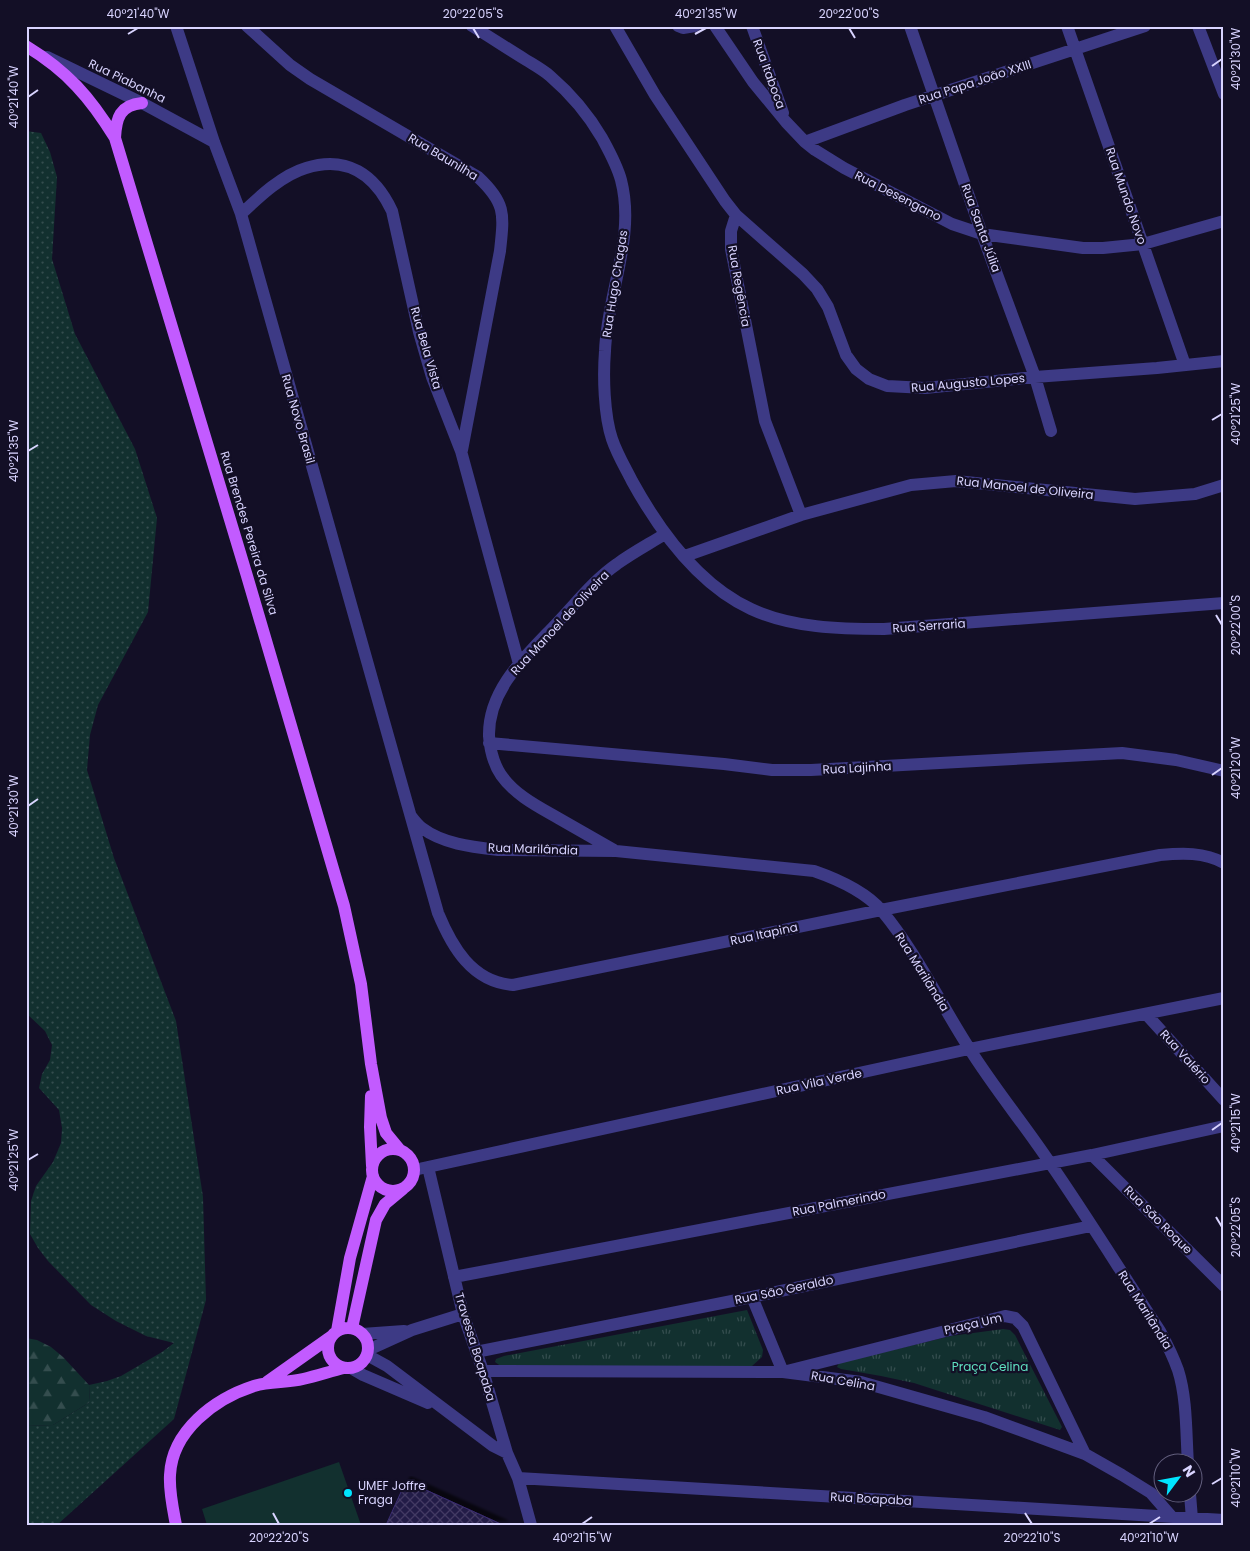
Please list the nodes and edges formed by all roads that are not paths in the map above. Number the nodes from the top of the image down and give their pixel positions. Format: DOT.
graph roads {
  1 [pos="176,26"];
  2 [pos="246,26"];
  3 [pos="472,26"];
  4 [pos="615,26"];
  5 [pos="678,26"];
  6 [pos="695,26"];
  7 [pos="714,26"];
  8 [pos="752,26"];
  9 [pos="910,26"];
  10 [pos="1067,26"];
  11 [pos="1145,26"];
  12 [pos="1198,26"];
  13 [pos="27,47"];
  14 [pos="1075,50"];
  15 [pos="1224,94"];
  16 [pos="934,95"];
  17 [pos="142,102"];
  18 [pos="786,122"];
  19 [pos="115,138"];
  20 [pos="214,142"];
  21 [pos="805,142"];
  22 [pos="241,214"];
  23 [pos="736,216"];
  24 [pos="1224,220"];
  25 [pos="982,234"];
  26 [pos="1143,244"];
  27 [pos="1224,361"];
  28 [pos="1185,365"];
  29 [pos="1035,377"];
  30 [pos="1051,431"];
  31 [pos="462,451"];
  32 [pos="1224,485"];
  33 [pos="801,515"];
  34 [pos="665,534"];
  35 [pos="685,556"];
  36 [pos="1224,603"];
  37 [pos="519,664"];
  38 [pos="489,743"];
  39 [pos="1224,771"];
  40 [pos="409,814"];
  41 [pos="616,851"];
  42 [pos="1224,863"];
  43 [pos="881,910"];
  44 [pos="1224,998"];
  45 [pos="1146,1014"];
  46 [pos="969,1050"];
  47 [pos="372,1064"];
  48 [pos="1224,1100"];
  49 [pos="1224,1126"];
  50 [pos="400,1150"];
  51 [pos="1092,1155"];
  52 [pos="1050,1162"];
  53 [pos="428,1167"];
  54 [pos="414,1170"];
  55 [pos="373,1171"];
  56 [pos="403,1190"];
  57 [pos="1091,1226"];
  58 [pos="454,1277"];
  59 [pos="1224,1286"];
  60 [pos="752,1297"];
  61 [pos="463,1314"];
  62 [pos="412,1330"];
  63 [pos="357,1331"];
  64 [pos="334,1333"];
  65 [pos="476,1352"];
  66 [pos="371,1355"];
  67 [pos="348,1368"];
  68 [pos="483,1371"];
  69 [pos="783,1372"];
  70 [pos="265,1384"];
  71 [pos="447,1411"];
  72 [pos="507,1453"];
  73 [pos="1085,1454"];
  74 [pos="1187,1454"];
  75 [pos="518,1478"];
  76 [pos="1152,1490"];
  77 [pos="172,1500"];
  78 [pos="1164,1504"];
  79 [pos="1191,1504"];
  80 [pos="1171,1516"];
  81 [pos="1192,1519"];
  82 [pos="1224,1520"];
  83 [pos="170,1525"];
  84 [pos="176,1525"];
  85 [pos="531,1525"];
  1 -- 20 [label="street, Rua Novo Brasil"];
  2 -- 31 [label="street, Rua Baunilha"];
  3 -- 34 [label="street, Rua Hugo Chagas"];
  4 -- 23 [label="street"];
  5 -- 6 [label="street"];
  7 -- 18 [label="street, Rua Desengano"];
  8 -- 18 [label="street, Rua Itaboca"];
  9 -- 16 [label="street, Rua Santa Júlia"];
  10 -- 14 [label="street, Rua Mundo Novo"];
  11 -- 14 [label="street, Rua Papa João XXIII"];
  12 -- 15 [label="street"];
  13 -- 17 [label="street, Rua Piabanha"];
  13 -- 19 [label="main road, Rua Brendes Pereira da Silva"];
  14 -- 16 [label="street, Rua Papa João XXIII"];
  14 -- 26 [label="street, Rua Mundo Novo"];
  16 -- 21 [label="street, Rua Papa João XXIII"];
  16 -- 25 [label="street, Rua Santa Júlia"];
  17 -- 19 [label="main road"];
  17 -- 20 [label="street, Rua Piabanha"];
  18 -- 21 [label="street, Rua Desengano"];
  19 -- 47 [label="main road, Rua Brendes Pereira da Silva"];
  20 -- 22 [label="street, Rua Novo Brasil"];
  21 -- 25 [label="street, Rua Desengano"];
  22 -- 31 [label="street, Rua Bela Vista"];
  22 -- 40 [label="street, Rua Novo Brasil"];
  23 -- 29 [label="street, Rua Augusto Lopes"];
  23 -- 33 [label="street, Rua Regência"];
  24 -- 26 [label="street, Rua Desengano"];
  25 -- 26 [label="street, Rua Desengano"];
  25 -- 29 [label="street, Rua Santa Júlia"];
  26 -- 28 [label="street, Rua Mundo Novo"];
  27 -- 28 [label="street, Rua Augusto Lopes"];
  28 -- 29 [label="street, Rua Augusto Lopes"];
  29 -- 30 [label="street, Rua Santa Júlia"];
  31 -- 37 [label="street, Rua Bela Vista"];
  32 -- 33 [label="street, Rua Manoel de Oliveira"];
  33 -- 35 [label="street, Rua Manoel de Oliveira"];
  34 -- 35 [label="street, Rua Serraria"];
  34 -- 37 [label="street, Rua Manoel de Oliveira"];
  35 -- 36 [label="street, Rua Serraria"];
  37 -- 38 [label="street, Rua Manoel de Oliveira"];
  38 -- 39 [label="street, Rua Lajinha"];
  38 -- 41 [label="street, Rua Manoel de Oliveira"];
  40 -- 41 [label="street, Rua Marilândia"];
  40 -- 43 [label="street, Rua Itapina"];
  41 -- 43 [label="street, Rua Marilândia"];
  42 -- 43 [label="street, Rua Itapina"];
  43 -- 46 [label="street, Rua Marilândia"];
  44 -- 45 [label="street, Rua Vila Verde"];
  45 -- 46 [label="street, Rua Vila Verde"];
  45 -- 48 [label="street, Rua Valério"];
  46 -- 52 [label="street, Rua Marilândia"];
  46 -- 53 [label="street, Rua Vila Verde"];
  47 -- 50 [label="main road, Rua Brendes Pereira da Silva"];
  47 -- 55 [label="main road, Rua Brendes Pereira da Silva"];
  49 -- 51 [label="street, Rua Palmerindo"];
  50 -- 54 [label="main road"];
  50 -- 55 [label="main road"];
  51 -- 52 [label="street, Rua Palmerindo"];
  51 -- 59 [label="street, Rua São Roque"];
  52 -- 57 [label="street, Rua Marilândia"];
  52 -- 58 [label="street, Rua Palmerindo"];
  53 -- 54 [label="street, Rua Vila Verde"];
  53 -- 58 [label="street, Travessa Boapaba"];
  54 -- 56 [label="main road"];
  55 -- 56 [label="main road"];
  55 -- 64 [label="main road, Rua Brendes Pereira da Silva"];
  56 -- 63 [label="main road"];
  57 -- 60 [label="street, Rua São Geraldo"];
  57 -- 74 [label="street, Rua Marilândia"];
  58 -- 61 [label="street, Travessa Boapaba"];
  60 -- 65 [label="street, Rua São Geraldo"];
  60 -- 69 [label="street"];
  61 -- 62 [label="street"];
  61 -- 65 [label="street, Travessa Boapaba"];
  62 -- 63 [label="street"];
  62 -- 66 [label="street"];
  63 -- 64 [label="main road"];
  63 -- 66 [label="main road"];
  64 -- 67 [label="main road"];
  64 -- 70 [label="main road"];
  65 -- 68 [label="street, Travessa Boapaba"];
  66 -- 67 [label="main road"];
  66 -- 71 [label="street"];
  67 -- 70 [label="main road"];
  67 -- 71 [label="street"];
  68 -- 69 [label="street, Rua Celina"];
  68 -- 72 [label="street, Travessa Boapaba"];
  69 -- 73 [label="street, Rua Celina"];
  69 -- 73 [label="street, Praça Um"];
  70 -- 77 [label="main road"];
  71 -- 72 [label="street"];
  72 -- 75 [label="street, Travessa Boapaba"];
  73 -- 76 [label="street, Rua Celina"];
  75 -- 80 [label="street, Rua Boapaba"];
  75 -- 85 [label="street, Travessa Boapaba"];
  77 -- 83 [label="main road"];
  77 -- 84 [label="main road"];
  78 -- 80 [label="street, Rua Celina"];
  79 -- 81 [label="street"];
  80 -- 81 [label="street, Rua Boapaba"];
  81 -- 82 [label="street, Rua Boapaba"];
}
